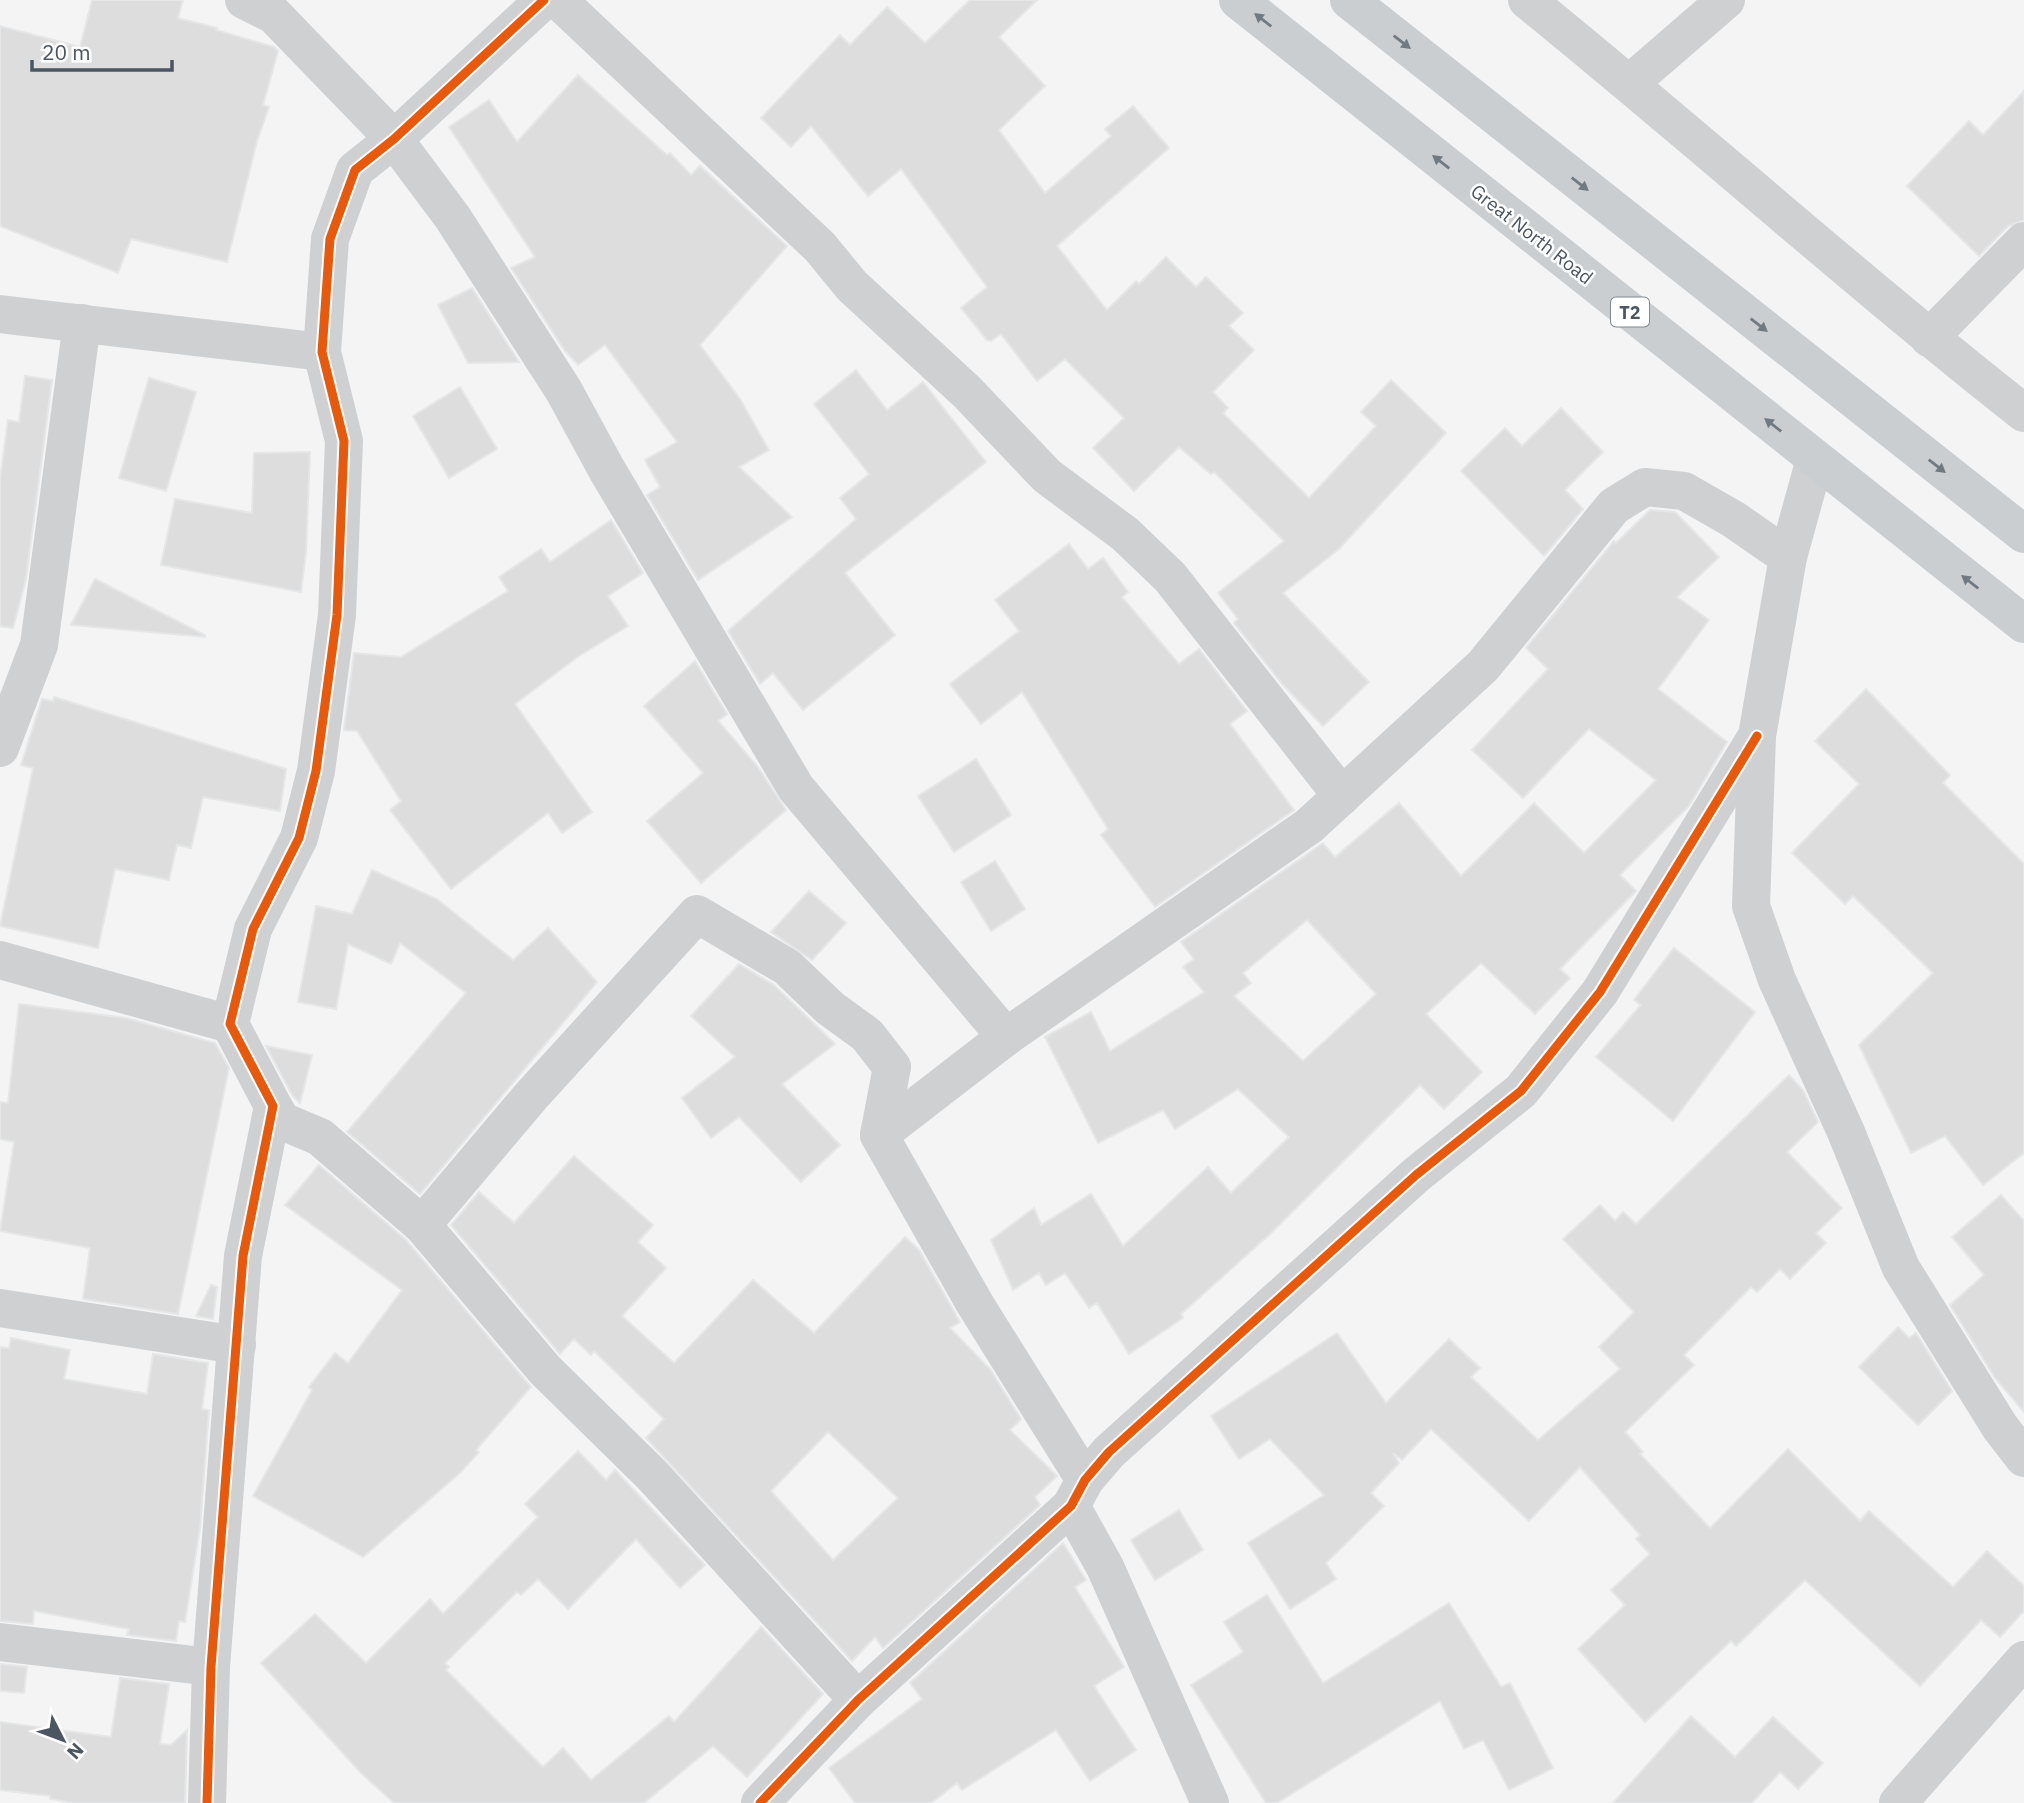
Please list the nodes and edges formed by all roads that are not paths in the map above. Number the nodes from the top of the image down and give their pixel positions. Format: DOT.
graph roads {
  1 [pos="244,0"];
  2 [pos="544,0"];
  3 [pos="558,0"];
  4 [pos="1238,0"];
  5 [pos="1349,0"];
  6 [pos="1527,0"];
  7 [pos="1726,0"];
  8 [pos="1630,83"];
  9 [pos="394,139"];
  10 [pos="2024,240"];
  11 [pos="0,314"];
  12 [pos="82,323"];
  13 [pos="1929,338"];
  14 [pos="322,352"];
  15 [pos="2024,413"];
  16 [pos="1815,459"];
  17 [pos="2024,534"];
  18 [pos="1788,557"];
  19 [pos="2024,624"];
  20 [pos="1757,736"];
  21 [pos="0,748"];
  22 [pos="1342,796"];
  23 [pos="0,960"];
  24 [pos="230,1024"];
  25 [pos="1006,1037"];
  26 [pos="274,1105"];
  27 [pos="879,1135"];
  28 [pos="422,1225"];
  29 [pos="0,1308"];
  30 [pos="237,1345"];
  31 [pos="2024,1458"];
  32 [pos="1078,1493"];
  33 [pos="0,1642"];
  34 [pos="2024,1660"];
  35 [pos="211,1667"];
  36 [pos="858,1700"];
  37 [pos="207,1803"];
  38 [pos="760,1803"];
  39 [pos="1210,1803"];
  40 [pos="1898,1803"];
  1 -- 9 [label="street"];
  2 -- 9 [label="street"];
  3 -- 22 [label="street"];
  16 -- 4 [label="main road, Great North Road / T2, one-way"];
  5 -- 17 [label="main road, one-way"];
  6 -- 8 [label="street"];
  7 -- 8 [label="street"];
  8 -- 13 [label="street"];
  9 -- 14 [label="street"];
  9 -- 25 [label="street"];
  10 -- 13 [label="street"];
  11 -- 12 [label="street"];
  12 -- 14 [label="street"];
  12 -- 21 [label="street"];
  13 -- 15 [label="street"];
  14 -- 24 [label="street"];
  16 -- 18 [label="street"];
  19 -- 16 [label="main road, Great North Road / T2, one-way"];
  18 -- 20 [label="street"];
  18 -- 22 [label="street"];
  20 -- 31 [label="street"];
  20 -- 32 [label="street"];
  22 -- 25 [label="street"];
  23 -- 24 [label="street"];
  24 -- 26 [label="street"];
  25 -- 27 [label="street"];
  26 -- 28 [label="street"];
  26 -- 30 [label="street"];
  27 -- 28 [label="street"];
  27 -- 32 [label="street"];
  28 -- 36 [label="street"];
  29 -- 30 [label="street"];
  30 -- 35 [label="street"];
  32 -- 36 [label="street"];
  32 -- 39 [label="street"];
  33 -- 35 [label="street"];
  34 -- 40 [label="street"];
  35 -- 37 [label="street"];
  36 -- 38 [label="street"];
}
